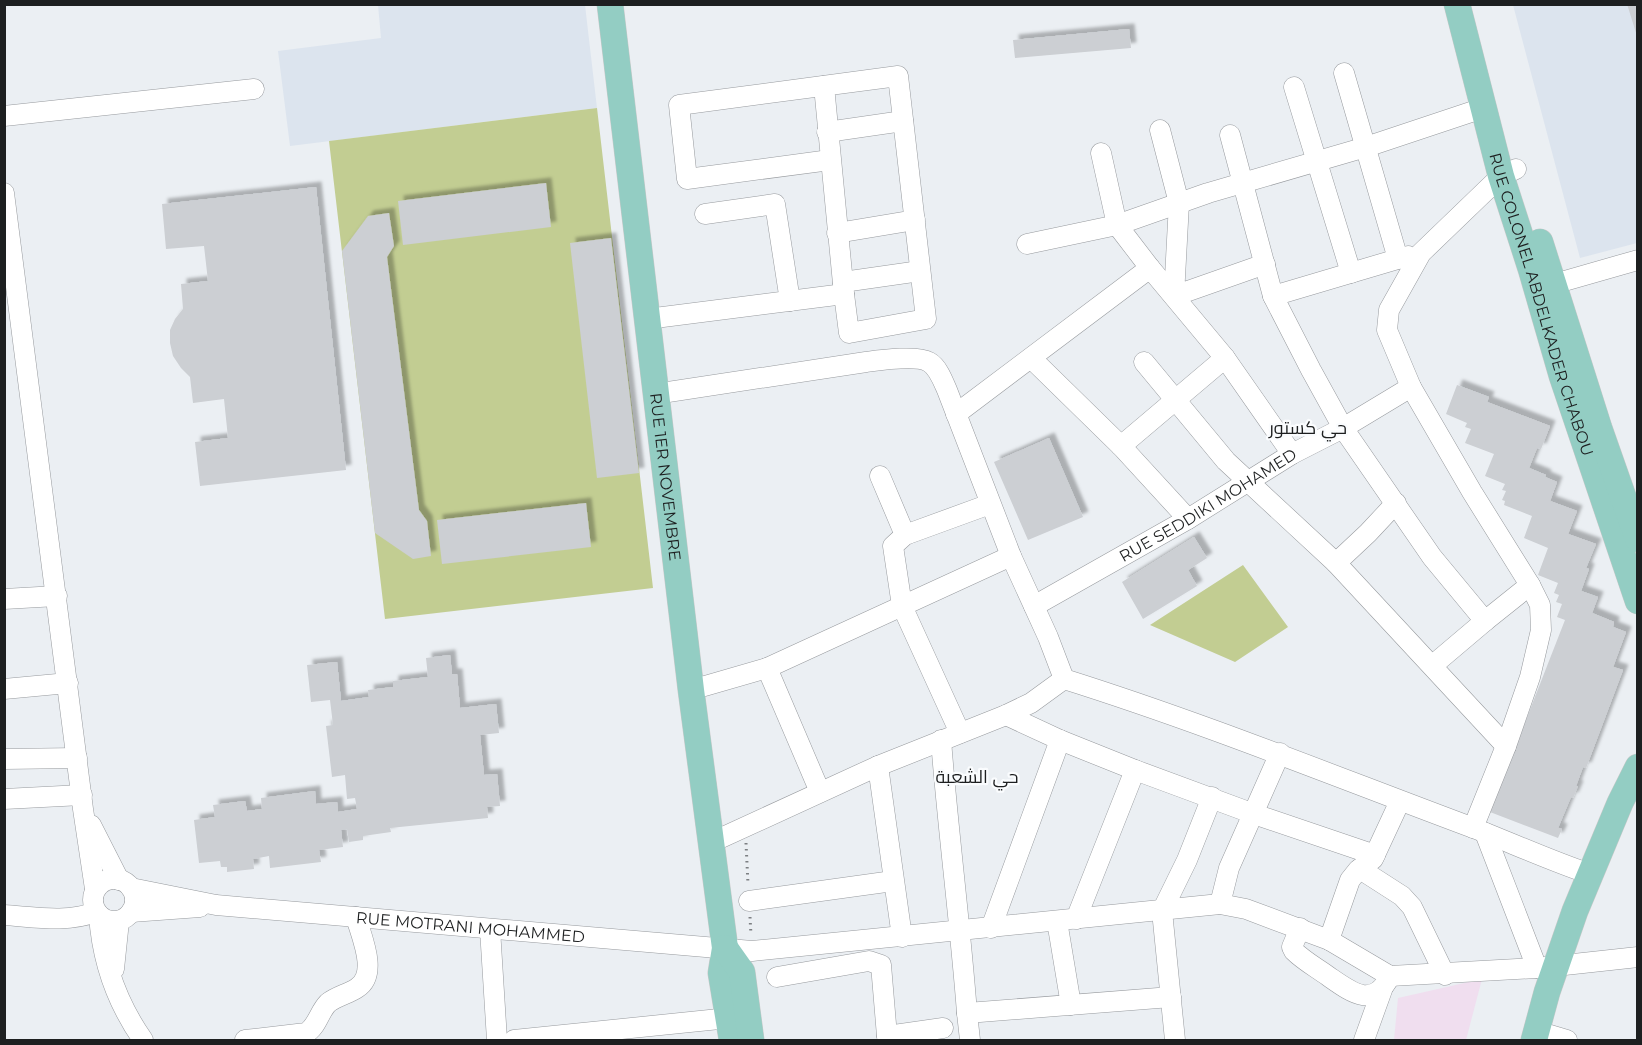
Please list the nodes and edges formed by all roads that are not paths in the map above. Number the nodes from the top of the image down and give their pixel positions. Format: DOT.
graph roads {
  1 [pos="610,4"];
  2 [pos="1457,4"];
  3 [pos="1475,4"];
  4 [pos="1344,73"];
  5 [pos="824,86"];
  6 [pos="1293,87"];
  7 [pos="254,89"];
  8 [pos="1483,108"];
  9 [pos="4,116"];
  10 [pos="903,121"];
  11 [pos="1160,130"];
  12 [pos="827,132"];
  13 [pos="1230,135"];
  14 [pos="1366,147"];
  15 [pos="1101,153"];
  16 [pos="830,160"];
  17 [pos="1317,161"];
  18 [pos="1508,173"];
  19 [pos="1242,183"];
  20 [pos="4,192"];
  21 [pos="1179,203"];
  22 [pos="705,214"];
  23 [pos="915,220"];
  24 [pos="1117,225"];
  25 [pos="837,232"];
  26 [pos="1027,244"];
  27 [pos="1421,253"];
  28 [pos="1398,259"];
  29 [pos="1638,260"];
  30 [pos="1265,264"];
  31 [pos="1150,268"];
  32 [pos="920,271"];
  33 [pos="1351,273"];
  34 [pos="1554,284"];
  35 [pos="843,288"];
  36 [pos="1174,296"];
  37 [pos="1273,296"];
  38 [pos="790,301"];
  39 [pos="647,319"];
  40 [pos="1031,358"];
  41 [pos="1225,358"];
  42 [pos="1144,362"];
  43 [pos="1411,387"];
  44 [pos="655,394"];
  45 [pos="1175,400"];
  46 [pos="956,414"];
  47 [pos="1343,428"];
  48 [pos="1121,446"];
  49 [pos="1292,454"];
  50 [pos="880,476"];
  51 [pos="1248,482"];
  52 [pos="1396,502"];
  53 [pos="990,504"];
  54 [pos="1188,519"];
  55 [pos="905,535"];
  56 [pos="1638,539"];
  57 [pos="1011,556"];
  58 [pos="1336,563"];
  59 [pos="1530,585"];
  60 [pos="57,596"];
  61 [pos="4,599"];
  62 [pos="1638,601"];
  63 [pos="902,606"];
  64 [pos="1034,606"];
  65 [pos="1485,621"];
  66 [pos="1432,665"];
  67 [pos="767,668"];
  68 [pos="1064,679"];
  69 [pos="68,684"];
  70 [pos="4,689"];
  71 [pos="691,690"];
  72 [pos="1006,715"];
  73 [pos="960,733"];
  74 [pos="941,740"];
  75 [pos="1060,741"];
  76 [pos="1506,746"];
  77 [pos="1280,753"];
  78 [pos="77,758"];
  79 [pos="4,759"];
  80 [pos="878,766"];
  81 [pos="1135,770"];
  82 [pos="1637,772"];
  83 [pos="820,792"];
  84 [pos="1212,797"];
  85 [pos="4,799"];
  86 [pos="1400,801"];
  87 [pos="82,802"];
  88 [pos="1254,814"];
  89 [pos="1479,830"];
  90 [pos="710,843"];
  91 [pos="1375,855"];
  92 [pos="1360,868"];
  93 [pos="1590,874"];
  94 [pos="893,880"];
  95 [pos="125,884"];
  96 [pos="95,889"];
  97 [pos="749,901"];
  98 [pos="1220,904"];
  99 [pos="216,905"];
  100 [pos="1162,910"];
  101 [pos="98,914"];
  102 [pos="4,915"];
  103 [pos="125,917"];
  104 [pos="356,917"];
  105 [pos="1066,920"];
  106 [pos="490,928"];
  107 [pos="991,928"];
  108 [pos="1300,928"];
  109 [pos="961,931"];
  110 [pos="902,937"];
  111 [pos="1329,940"];
  112 [pos="725,948"];
  113 [pos="1638,957"];
  114 [pos="1546,967"];
  115 [pos="1445,975"];
  116 [pos="777,977"];
  117 [pos="113,981"];
  118 [pos="1386,983"];
  119 [pos="1171,997"];
  120 [pos="1071,1005"];
  121 [pos="969,1025"];
  122 [pos="730,1029"];
  123 [pos="944,1034"];
  124 [pos="1536,1036"];
  125 [pos="887,1038"];
  126 [pos="143,1041"];
  127 [pos="245,1041"];
  128 [pos="497,1041"];
  129 [pos="514,1041"];
  130 [pos="751,1041"];
  131 [pos="1175,1041"];
  132 [pos="1364,1041"];
  133 [pos="1567,1041"];
  1 -- 39 [label="main road, RUE 1ER NOVEMBRE"];
  2 -- 8 [label="main road, RUE COLONEL ABDELKADER CHABOU"];
  3 -- 18 [label="main road, RUE COLONEL ABDELKADER CHABOU"];
  4 -- 14 [label="street"];
  5 -- 10 [label="street"];
  5 -- 12 [label="street"];
  5 -- 16 [label="street"];
  6 -- 17 [label="street"];
  7 -- 9 [label="street"];
  8 -- 14 [label="street"];
  8 -- 18 [label="main road, RUE COLONEL ABDELKADER CHABOU"];
  10 -- 12 [label="street"];
  10 -- 23 [label="street"];
  11 -- 21 [label="street"];
  12 -- 16 [label="street"];
  13 -- 19 [label="street"];
  14 -- 17 [label="street"];
  14 -- 28 [label="street"];
  15 -- 24 [label="street"];
  16 -- 25 [label="street"];
  17 -- 19 [label="street"];
  17 -- 33 [label="street"];
  18 -- 27 [label="street"];
  18 -- 34 [label="main road, RUE COLONEL ABDELKADER CHABOU"];
  18 -- 62 [label="main road, RUE COLONEL ABDELKADER CHABOU"];
  19 -- 21 [label="street"];
  19 -- 30 [label="street"];
  20 -- 60 [label="street"];
  21 -- 24 [label="street"];
  21 -- 36 [label="street"];
  22 -- 38 [label="street"];
  23 -- 25 [label="street"];
  23 -- 32 [label="street"];
  24 -- 26 [label="street"];
  24 -- 31 [label="street"];
  25 -- 35 [label="street"];
  27 -- 28 [label="street"];
  27 -- 43 [label="street"];
  28 -- 33 [label="street"];
  29 -- 34 [label="street"];
  30 -- 36 [label="street"];
  30 -- 37 [label="street"];
  31 -- 36 [label="street"];
  31 -- 40 [label="street"];
  32 -- 35 [label="street"];
  32 -- 35 [label="street"];
  33 -- 37 [label="street"];
  34 -- 56 [label="main road, RUE COLONEL ABDELKADER CHABOU"];
  35 -- 38 [label="street"];
  36 -- 41 [label="street"];
  37 -- 47 [label="street"];
  38 -- 39 [label="street"];
  39 -- 44 [label="main road, RUE 1ER NOVEMBRE"];
  40 -- 46 [label="street"];
  40 -- 48 [label="street"];
  41 -- 45 [label="street"];
  41 -- 49 [label="street"];
  42 -- 45 [label="street"];
  43 -- 47 [label="street, RUE SEDDIKI MOHAMED"];
  43 -- 59 [label="street"];
  44 -- 46 [label="street"];
  44 -- 71 [label="main road, RUE 1ER NOVEMBRE"];
  45 -- 48 [label="street"];
  45 -- 51 [label="street"];
  46 -- 53 [label="street"];
  47 -- 49 [label="street, RUE SEDDIKI MOHAMED"];
  47 -- 52 [label="street"];
  48 -- 54 [label="street"];
  49 -- 51 [label="street, RUE SEDDIKI MOHAMED"];
  50 -- 55 [label="street"];
  51 -- 54 [label="street, RUE SEDDIKI MOHAMED"];
  51 -- 58 [label="street"];
  52 -- 58 [label="street"];
  52 -- 65 [label="street"];
  53 -- 55 [label="street"];
  53 -- 57 [label="street"];
  54 -- 64 [label="street, RUE SEDDIKI MOHAMED"];
  55 -- 63 [label="street"];
  57 -- 63 [label="street"];
  57 -- 64 [label="street"];
  58 -- 66 [label="street"];
  59 -- 65 [label="street"];
  59 -- 76 [label="street"];
  60 -- 61 [label="street"];
  60 -- 69 [label="street"];
  63 -- 67 [label="street"];
  63 -- 73 [label="street"];
  64 -- 68 [label="street"];
  65 -- 66 [label="street"];
  66 -- 76 [label="street"];
  67 -- 71 [label="street"];
  67 -- 83 [label="street"];
  68 -- 72 [label="street"];
  68 -- 77 [label="street"];
  69 -- 70 [label="street"];
  69 -- 78 [label="street"];
  71 -- 90 [label="main road, RUE 1ER NOVEMBRE"];
  72 -- 73 [label="street"];
  72 -- 75 [label="street"];
  73 -- 74 [label="street"];
  74 -- 80 [label="street"];
  74 -- 109 [label="street"];
  75 -- 81 [label="street"];
  75 -- 107 [label="street"];
  76 -- 89 [label="street"];
  77 -- 86 [label="street"];
  77 -- 88 [label="street"];
  78 -- 79 [label="street"];
  78 -- 87 [label="street"];
  80 -- 83 [label="street"];
  80 -- 94 [label="street"];
  81 -- 84 [label="street"];
  81 -- 105 [label="street"];
  82 -- 93 [label="main road"];
  83 -- 90 [label="street"];
  84 -- 88 [label="street"];
  84 -- 100 [label="street"];
  85 -- 87 [label="street"];
  86 -- 89 [label="street"];
  86 -- 91 [label="street"];
  87 -- 95 [label="street"];
  87 -- 96 [label="street"];
  88 -- 91 [label="street"];
  88 -- 98 [label="street"];
  89 -- 93 [label="street"];
  89 -- 114 [label="street"];
  90 -- 112 [label="main road, RUE 1ER NOVEMBRE"];
  91 -- 92 [label="street"];
  92 -- 111 [label="street"];
  92 -- 115 [label="street"];
  93 -- 114 [label="main road"];
  94 -- 97 [label="street"];
  94 -- 110 [label="street"];
  95 -- 96 [label="street"];
  95 -- 99 [label="street"];
  95 -- 103 [label="street"];
  96 -- 101 [label="street"];
  98 -- 100 [label="street, RUE MOTRANI MOHAMMED"];
  98 -- 108 [label="street, RUE MOTRANI MOHAMMED"];
  99 -- 103 [label="street"];
  99 -- 104 [label="street, RUE MOTRANI MOHAMMED"];
  100 -- 105 [label="street, RUE MOTRANI MOHAMMED"];
  100 -- 119 [label="street"];
  101 -- 102 [label="street"];
  101 -- 103 [label="street"];
  101 -- 117 [label="street"];
  103 -- 117 [label="street"];
  104 -- 106 [label="street, RUE MOTRANI MOHAMMED"];
  104 -- 127 [label="street"];
  105 -- 107 [label="street, RUE MOTRANI MOHAMMED"];
  105 -- 120 [label="street"];
  106 -- 112 [label="street, RUE MOTRANI MOHAMMED"];
  106 -- 128 [label="street"];
  107 -- 109 [label="street, RUE MOTRANI MOHAMMED"];
  108 -- 111 [label="street, RUE MOTRANI MOHAMMED"];
  108 -- 118 [label="street"];
  109 -- 110 [label="street, RUE MOTRANI MOHAMMED"];
  109 -- 121 [label="street"];
  110 -- 112 [label="street, RUE MOTRANI MOHAMMED"];
  111 -- 118 [label="street, RUE MOTRANI MOHAMMED"];
  112 -- 122 [label="main road, RUE 1ER NOVEMBRE"];
  112 -- 130 [label="main road, RUE 1ER NOVEMBRE"];
  113 -- 114 [label="street"];
  114 -- 115 [label="street"];
  114 -- 124 [label="main road"];
  115 -- 118 [label="street"];
  116 -- 125 [label="street"];
  117 -- 126 [label="street"];
  118 -- 132 [label="street"];
  119 -- 120 [label="street"];
  119 -- 131 [label="street"];
  120 -- 121 [label="street"];
  121 -- 123 [label="street"];
  122 -- 129 [label="street"];
  123 -- 125 [label="street"];
  124 -- 133 [label="street"];
}
